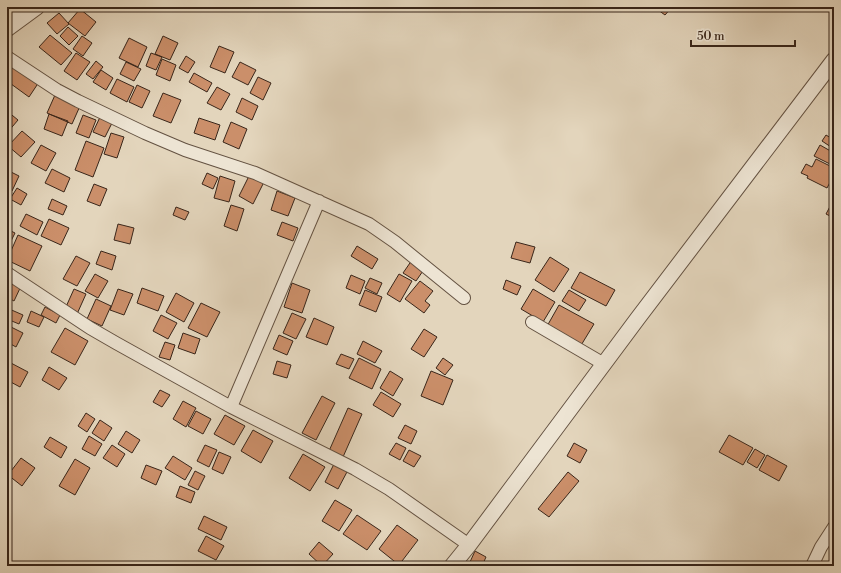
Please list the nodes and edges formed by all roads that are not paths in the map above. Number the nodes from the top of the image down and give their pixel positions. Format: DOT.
graph roads {
  1 [pos="37,7"];
  2 [pos="7,9"];
  3 [pos="13,25"];
  4 [pos="7,57"];
  5 [pos="834,60"];
  6 [pos="319,201"];
  7 [pos="7,273"];
  8 [pos="464,298"];
  9 [pos="532,322"];
  10 [pos="604,364"];
  11 [pos="231,408"];
  12 [pos="834,527"];
  13 [pos="469,545"];
  14 [pos="452,566"];
  15 [pos="812,566"];
  1 -- 3 [label="street"];
  2 -- 3 [label="street"];
  4 -- 6 [label="street"];
  5 -- 10 [label="street"];
  6 -- 8 [label="street"];
  6 -- 11 [label="street"];
  7 -- 11 [label="street"];
  9 -- 10 [label="street"];
  10 -- 13 [label="street"];
  11 -- 13 [label="street"];
  12 -- 15 [label="street"];
  13 -- 14 [label="street"];
}
